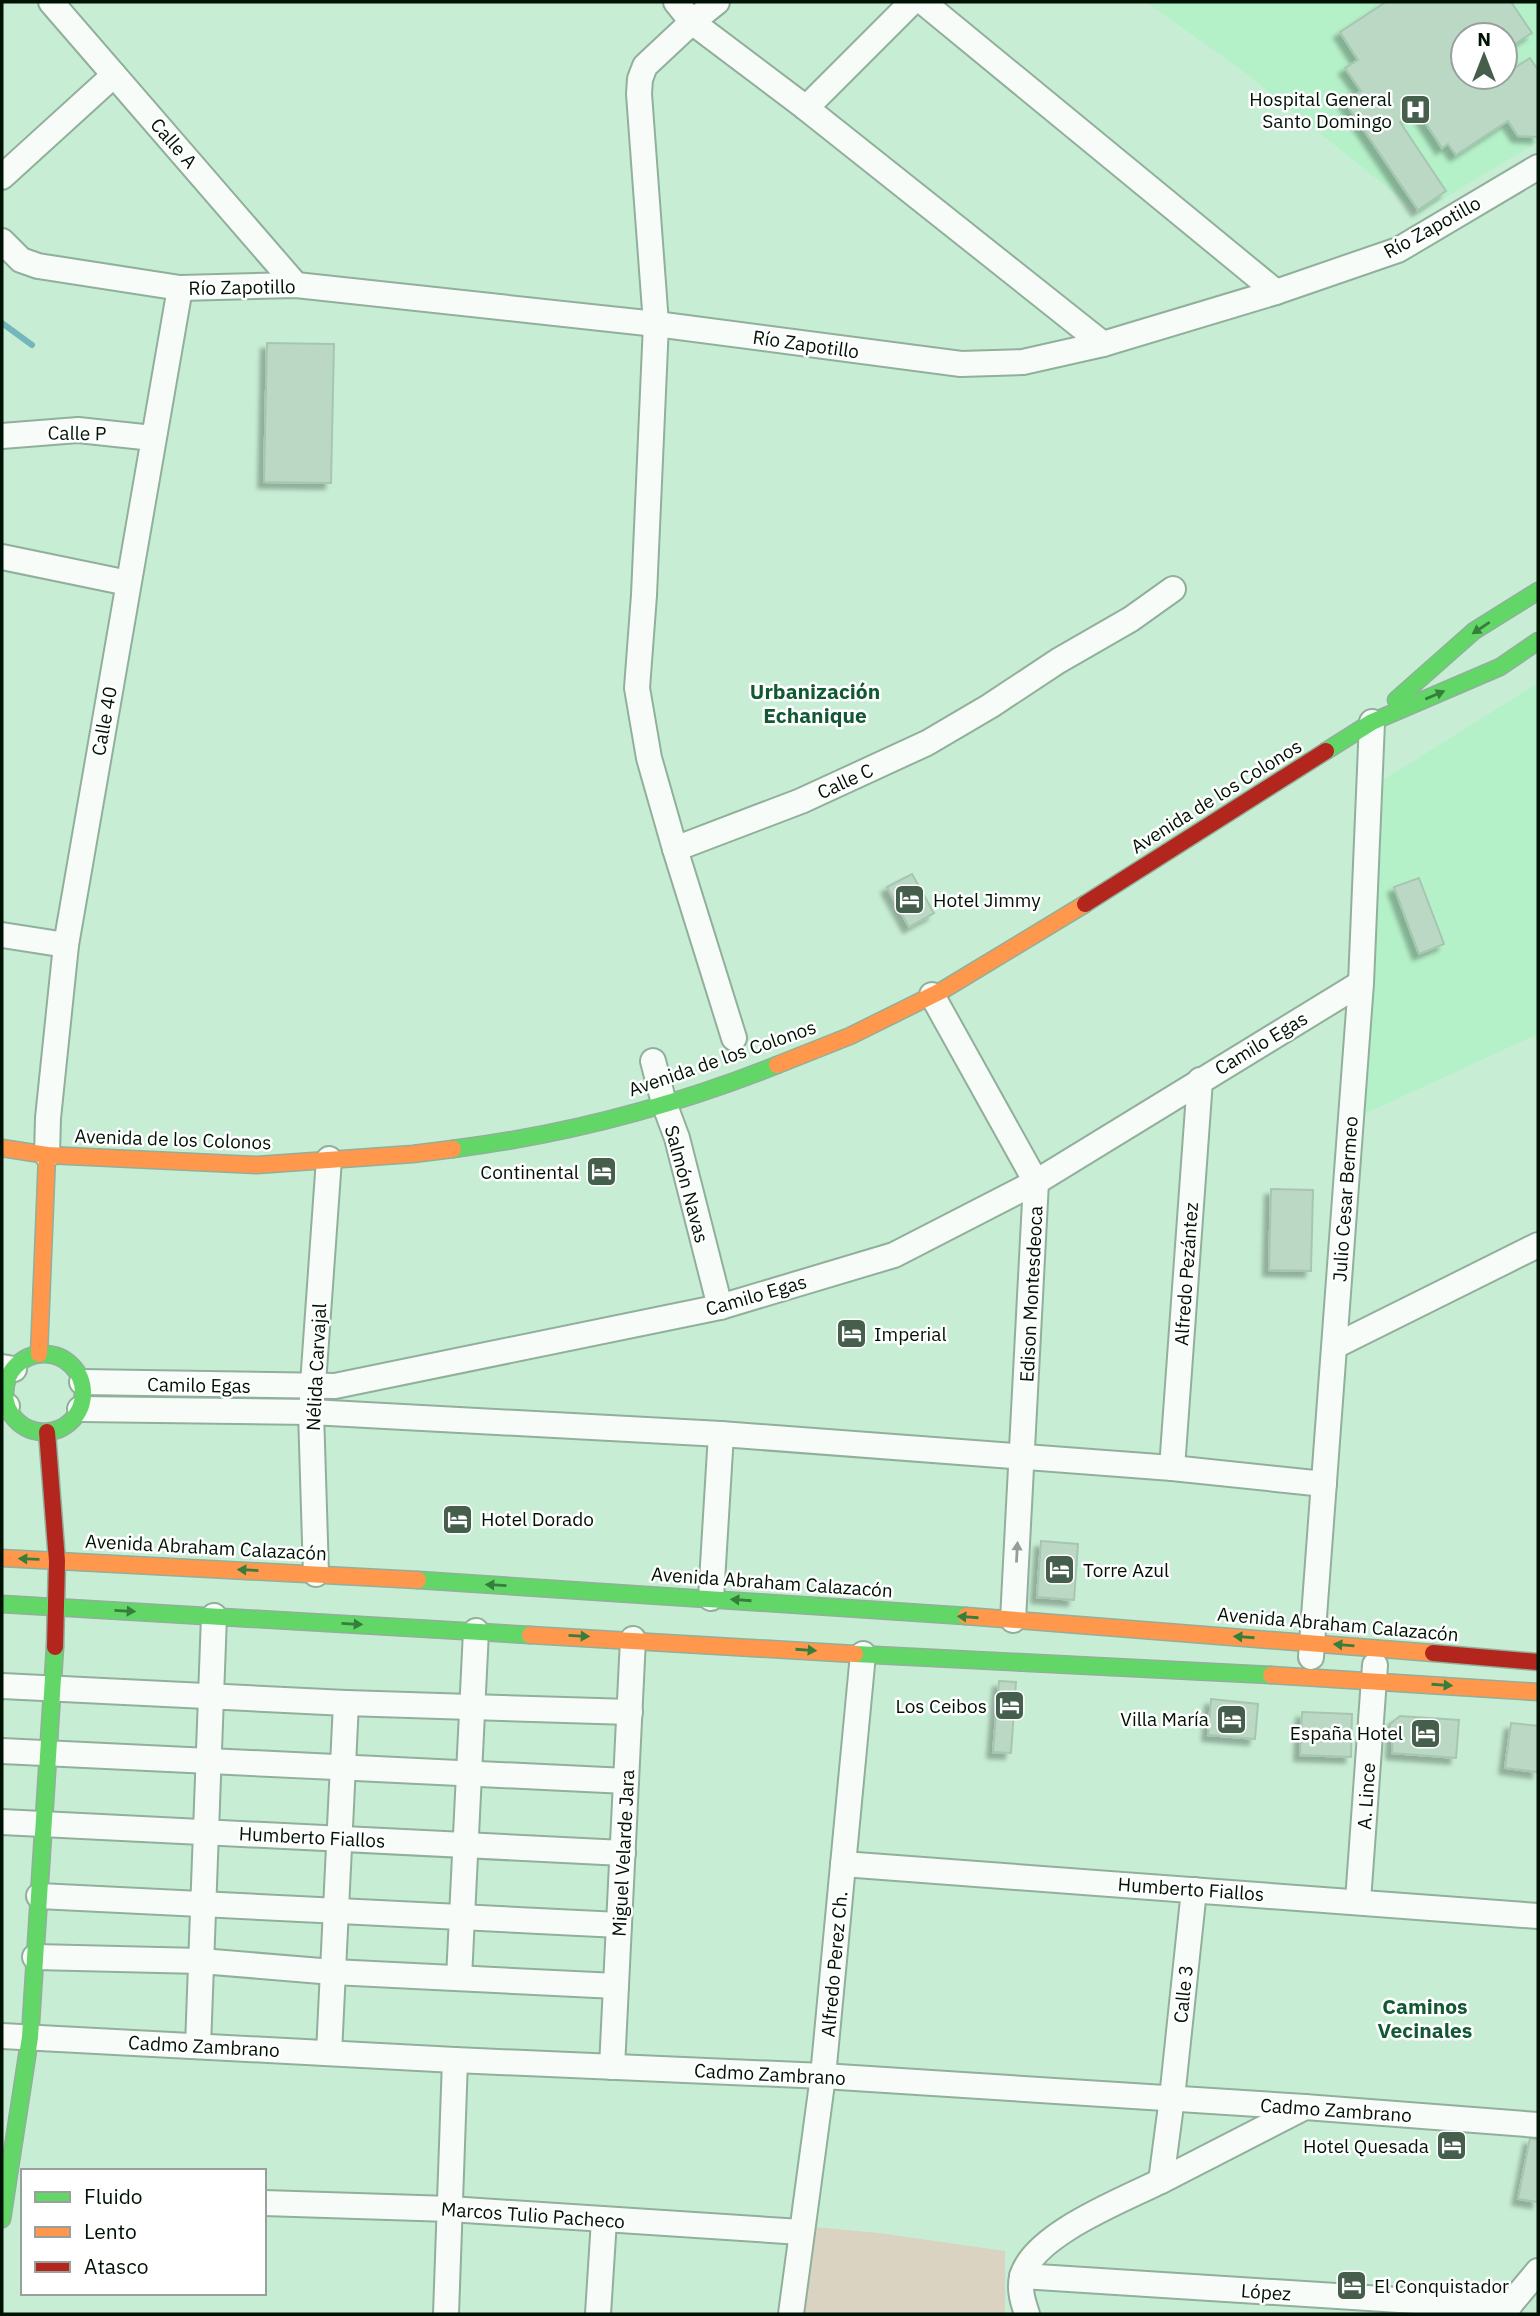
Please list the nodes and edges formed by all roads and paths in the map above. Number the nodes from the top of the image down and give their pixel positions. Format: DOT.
graph roads {
  1 [pos="51,2"];
  2 [pos="676,2"];
  3 [pos="717,2"];
  4 [pos="912,2"];
  5 [pos="923,2"];
  6 [pos="692,22"];
  7 [pos="114,75"];
  8 [pos="806,108"];
  9 [pos="1538,167"];
  10 [pos="2,177"];
  11 [pos="2,241"];
  12 [pos="296,285"];
  13 [pos="180,288"];
  14 [pos="1276,292"];
  15 [pos="656,324"];
  16 [pos="1102,344"];
  17 [pos="2,436"];
  18 [pos="153,438"];
  19 [pos="2,557"];
  20 [pos="128,583"];
  21 [pos="1173,589"];
  22 [pos="1538,591"];
  23 [pos="1538,642"];
  24 [pos="1372,722"];
  25 [pos="675,849"];
  26 [pos="2,935"];
  27 [pos="66,945"];
  28 [pos="1361,983"];
  29 [pos="932,995"];
  30 [pos="734,1038"];
  31 [pos="653,1062"];
  32 [pos="1200,1080"];
  33 [pos="664,1103"];
  34 [pos="2,1148"];
  35 [pos="47,1156"];
  36 [pos="329,1160"];
  37 [pos="1037,1182"];
  38 [pos="1538,1245"];
  39 [pos="720,1307"];
  40 [pos="1335,1346"];
  41 [pos="38,1354"];
  42 [pos="8,1368"];
  43 [pos="82,1382"];
  44 [pos="313,1387"];
  45 [pos="4,1405"];
  46 [pos="80,1409"];
  47 [pos="312,1412"];
  48 [pos="47,1432"];
  49 [pos="721,1434"];
  50 [pos="1022,1455"];
  51 [pos="1172,1468"];
  52 [pos="1324,1484"];
  53 [pos="2,1558"];
  54 [pos="57,1561"];
  55 [pos="316,1574"];
  56 [pos="711,1598"];
  57 [pos="2,1604"];
  58 [pos="57,1608"];
  59 [pos="214,1616"];
  60 [pos="1013,1620"];
  61 [pos="476,1631"];
  62 [pos="633,1639"];
  63 [pos="1312,1642"];
  64 [pos="1377,1648"];
  65 [pos="863,1654"];
  66 [pos="1538,1662"];
  67 [pos="1309,1677"];
  68 [pos="1374,1680"];
  69 [pos="2,1686"];
  70 [pos="52,1689"];
  71 [pos="1538,1692"];
  72 [pos="211,1697"];
  73 [pos="346,1703"];
  74 [pos="473,1707"];
  75 [pos="630,1712"];
  76 [pos="2,1751"];
  77 [pos="48,1753"];
  78 [pos="209,1760"];
  79 [pos="343,1767"];
  80 [pos="469,1773"];
  81 [pos="626,1781"];
  82 [pos="2,1822"];
  83 [pos="43,1824"];
  84 [pos="206,1832"];
  85 [pos="339,1839"];
  86 [pos="466,1845"];
  87 [pos="623,1853"];
  88 [pos="843,1864"];
  89 [pos="1194,1890"];
  90 [pos="38,1896"];
  91 [pos="1358,1901"];
  92 [pos="203,1904"];
  93 [pos="336,1911"];
  94 [pos="1538,1916"];
  95 [pos="462,1917"];
  96 [pos="619,1925"];
  97 [pos="35,1957"];
  98 [pos="201,1961"];
  99 [pos="332,1972"];
  100 [pos="459,1978"];
  101 [pos="616,1986"];
  102 [pos="2,2036"];
  103 [pos="30,2037"];
  104 [pos="198,2046"];
  105 [pos="328,2053"];
  106 [pos="455,2060"];
  107 [pos="612,2067"];
  108 [pos="823,2076"];
  109 [pos="1172,2098"];
  110 [pos="1305,2107"];
  111 [pos="1538,2125"];
  112 [pos="1161,2181"];
  113 [pos="266,2203"];
  114 [pos="8,2204"];
  115 [pos="450,2209"];
  116 [pos="604,2220"];
  117 [pos="801,2232"];
  118 [pos="1538,2271"];
  119 [pos="1022,2276"];
  120 [pos="1506,2311"];
  121 [pos="446,2314"];
  122 [pos="598,2314"];
  123 [pos="791,2314"];
  124 [pos="1027,2314"];
  1 -- 7 [label="street, Calle A"];
  2 -- 6 [label="street"];
  3 -- 6 [label="street"];
  4 -- 8 [label="street"];
  5 -- 14 [label="street"];
  6 -- 8 [label="street"];
  6 -- 15 [label="street"];
  7 -- 10 [label="street"];
  7 -- 12 [label="street, Calle A"];
  8 -- 16 [label="street"];
  9 -- 14 [label="street, Río Zapotillo"];
  11 -- 13 [label="street, Río Zapotillo"];
  12 -- 13 [label="street, Río Zapotillo"];
  12 -- 15 [label="street, Río Zapotillo"];
  13 -- 18 [label="street, Calle 40"];
  14 -- 16 [label="street, Río Zapotillo"];
  15 -- 16 [label="street, Río Zapotillo"];
  15 -- 25 [label="street"];
  17 -- 18 [label="street, Calle P"];
  18 -- 20 [label="street, Calle 40"];
  19 -- 20 [label="street"];
  20 -- 27 [label="street, Calle 40"];
  21 -- 25 [label="street, Calle C"];
  22 -- 24 [label="main road, Avenida de los Colonos, one-way"];
  24 -- 23 [label="main road, Avenida de los Colonos, one-way"];
  24 -- 28 [label="street, Julio Cesar Bermeo"];
  24 -- 29 [label="main road, Avenida de los Colonos"];
  25 -- 30 [label="street"];
  26 -- 27 [label="street"];
  27 -- 35 [label="street, Calle 40"];
  28 -- 32 [label="street, Camilo Egas"];
  28 -- 40 [label="street, Julio Cesar Bermeo"];
  29 -- 33 [label="main road, Avenida de los Colonos"];
  29 -- 37 [label="street, Edison Montesdeoca"];
  31 -- 33 [label="street, Salmón Navas"];
  32 -- 37 [label="street, Camilo Egas"];
  32 -- 51 [label="street, Alfredo Pezántez"];
  33 -- 36 [label="main road, Avenida de los Colonos"];
  33 -- 39 [label="street, Salmón Navas"];
  34 -- 35 [label="main road, Avenida de los Colonos"];
  35 -- 36 [label="main road, Avenida de los Colonos"];
  35 -- 41 [label="main road"];
  36 -- 44 [label="street, Nélida Carvajal"];
  37 -- 39 [label="street, Camilo Egas"];
  37 -- 50 [label="street, Edison Montesdeoca"];
  38 -- 40 [label="street"];
  39 -- 44 [label="street, Camilo Egas"];
  40 -- 52 [label="street, Julio Cesar Bermeo"];
  41 -- 42 [label="main road"];
  41 -- 43 [label="main road"];
  42 -- 45 [label="main road"];
  43 -- 44 [label="street, Camilo Egas"];
  43 -- 46 [label="main road"];
  44 -- 47 [label="street, Nélida Carvajal"];
  45 -- 48 [label="main road"];
  46 -- 47 [label="street, Camilo Egas"];
  46 -- 48 [label="main road"];
  47 -- 49 [label="street, Camilo Egas"];
  47 -- 55 [label="street, Nélida Carvajal"];
  48 -- 54 [label="main road"];
  49 -- 50 [label="street, Camilo Egas"];
  49 -- 56 [label="street"];
  50 -- 51 [label="street, Camilo Egas"];
  60 -- 50 [label="street, Edison Montesdeoca, one-way"];
  51 -- 52 [label="street, Camilo Egas"];
  52 -- 63 [label="street, Julio Cesar Bermeo"];
  54 -- 53 [label="main road, Avenida Abraham Calazacón, one-way"];
  55 -- 54 [label="main road, Avenida Abraham Calazacón, one-way"];
  54 -- 58 [label="main road"];
  56 -- 55 [label="main road, Avenida Abraham Calazacón, one-way"];
  60 -- 56 [label="main road, Avenida Abraham Calazacón, one-way"];
  57 -- 58 [label="main road"];
  58 -- 59 [label="main road, one-way"];
  58 -- 70 [label="main road"];
  59 -- 61 [label="main road, one-way"];
  59 -- 72 [label="street"];
  63 -- 60 [label="main road, Avenida Abraham Calazacón, one-way"];
  61 -- 62 [label="main road, one-way"];
  61 -- 74 [label="street"];
  62 -- 65 [label="main road, one-way"];
  62 -- 75 [label="street, Miguel Velarde Jara"];
  64 -- 63 [label="main road, Avenida Abraham Calazacón, one-way"];
  63 -- 67 [label="street, Julio Cesar Bermeo"];
  64 -- 66 [label="main road, Avenida Abraham Calazacón"];
  64 -- 68 [label="street, A. Lince"];
  65 -- 67 [label="main road"];
  65 -- 88 [label="street, Alfredo Perez Ch."];
  67 -- 68 [label="main road"];
  68 -- 71 [label="main road, one-way"];
  68 -- 91 [label="street, A. Lince"];
  69 -- 70 [label="street"];
  70 -- 72 [label="street"];
  70 -- 77 [label="main road"];
  72 -- 73 [label="street"];
  72 -- 78 [label="street"];
  73 -- 74 [label="street"];
  73 -- 79 [label="street"];
  74 -- 75 [label="street"];
  74 -- 80 [label="street"];
  75 -- 81 [label="street, Miguel Velarde Jara"];
  76 -- 77 [label="street"];
  77 -- 78 [label="street"];
  77 -- 83 [label="main road"];
  78 -- 79 [label="street"];
  78 -- 84 [label="street"];
  79 -- 80 [label="street"];
  79 -- 85 [label="street"];
  80 -- 81 [label="street"];
  80 -- 86 [label="street"];
  81 -- 87 [label="street, Miguel Velarde Jara"];
  82 -- 83 [label="street, Humberto Fiallos"];
  83 -- 84 [label="street, Humberto Fiallos"];
  83 -- 90 [label="main road"];
  84 -- 85 [label="street, Humberto Fiallos"];
  84 -- 92 [label="street"];
  85 -- 86 [label="street, Humberto Fiallos"];
  85 -- 93 [label="street"];
  86 -- 87 [label="street, Humberto Fiallos"];
  86 -- 95 [label="street"];
  87 -- 96 [label="street, Miguel Velarde Jara"];
  88 -- 89 [label="street, Humberto Fiallos"];
  88 -- 108 [label="street, Alfredo Perez Ch."];
  89 -- 91 [label="street, Humberto Fiallos"];
  89 -- 109 [label="street, Calle 3"];
  90 -- 92 [label="street"];
  90 -- 97 [label="main road"];
  91 -- 94 [label="street, Humberto Fiallos"];
  92 -- 93 [label="street"];
  92 -- 98 [label="street"];
  93 -- 95 [label="street"];
  93 -- 99 [label="street"];
  95 -- 96 [label="street"];
  95 -- 100 [label="street"];
  96 -- 101 [label="street, Miguel Velarde Jara"];
  97 -- 98 [label="street"];
  97 -- 103 [label="main road"];
  98 -- 99 [label="street"];
  98 -- 104 [label="street"];
  99 -- 100 [label="street"];
  99 -- 105 [label="street"];
  100 -- 101 [label="street"];
  101 -- 107 [label="street, Miguel Velarde Jara"];
  102 -- 103 [label="street, Cadmo Zambrano"];
  103 -- 104 [label="street, Cadmo Zambrano"];
  103 -- 114 [label="main road"];
  104 -- 105 [label="street, Cadmo Zambrano"];
  105 -- 106 [label="street, Cadmo Zambrano"];
  106 -- 107 [label="street, Cadmo Zambrano"];
  106 -- 115 [label="street"];
  107 -- 108 [label="street, Cadmo Zambrano"];
  108 -- 109 [label="street, Cadmo Zambrano"];
  108 -- 117 [label="street, Alfredo Perez Ch."];
  109 -- 110 [label="street, Cadmo Zambrano"];
  109 -- 112 [label="street, Calle 3"];
  110 -- 111 [label="street, Cadmo Zambrano"];
  110 -- 112 [label="street"];
  112 -- 119 [label="street"];
  113 -- 115 [label="street, Marcos Tulio Pacheco"];
  115 -- 116 [label="street, Marcos Tulio Pacheco"];
  115 -- 121 [label="street"];
  116 -- 117 [label="street, Marcos Tulio Pacheco"];
  116 -- 122 [label="street"];
  117 -- 123 [label="street, Alfredo Perez Ch."];
  118 -- 120 [label="street"];
  119 -- 120 [label="street, López"];
  119 -- 124 [label="street"];
}
